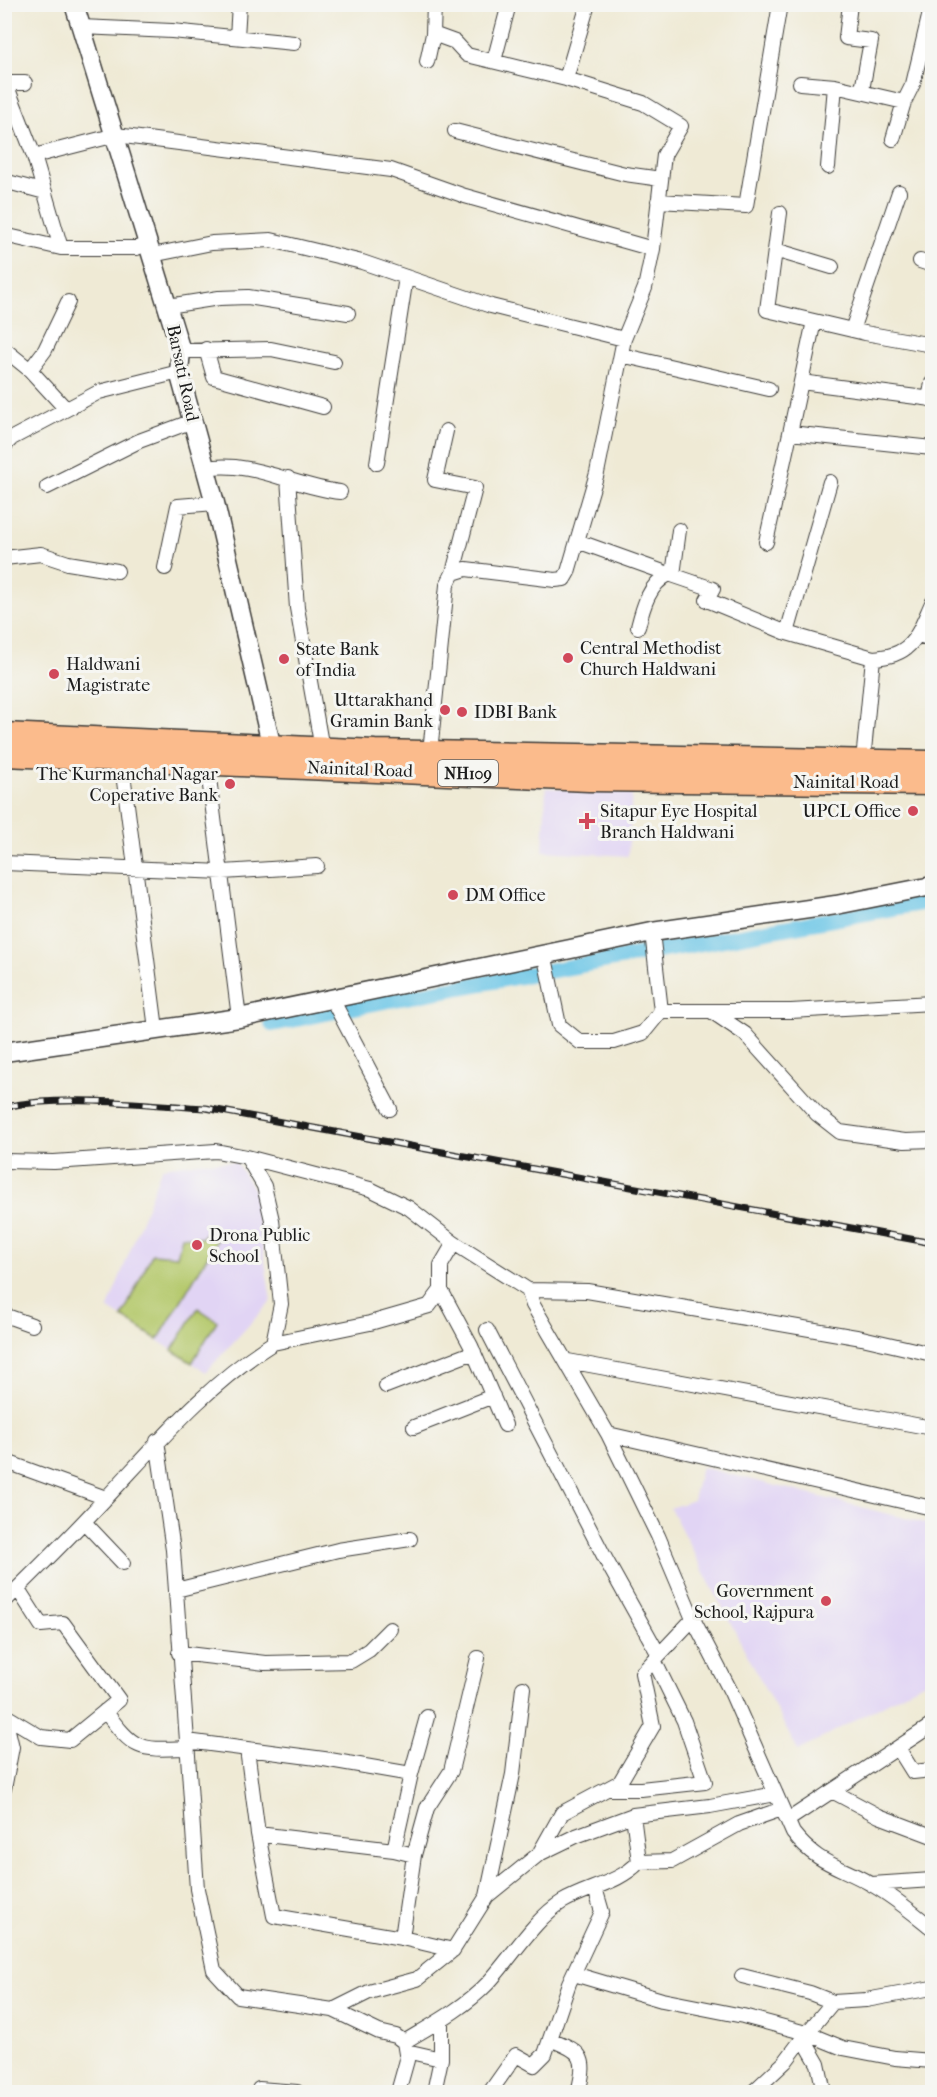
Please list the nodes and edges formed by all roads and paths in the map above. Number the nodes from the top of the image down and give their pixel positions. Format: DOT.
graph roads {
  1 [pos="74,4"];
  2 [pos="239,4"];
  3 [pos="434,4"];
  4 [pos="508,4"];
  5 [pos="588,4"];
  6 [pos="780,4"];
  7 [pos="850,4"];
  8 [pos="932,4"];
  9 [pos="81,27"];
  10 [pos="433,34"];
  11 [pos="237,37"];
  12 [pos="294,43"];
  13 [pos="494,61"];
  14 [pos="427,62"];
  15 [pos="566,79"];
  16 [pos="25,82"];
  17 [pos="5,83"];
  18 [pos="800,83"];
  19 [pos="835,86"];
  20 [pos="862,90"];
  21 [pos="904,102"];
  22 [pos="455,131"];
  23 [pos="116,135"];
  24 [pos="893,139"];
  25 [pos="34,156"];
  26 [pos="828,167"];
  27 [pos="661,179"];
  28 [pos="4,181"];
  29 [pos="45,192"];
  30 [pos="899,192"];
  31 [pos="658,201"];
  32 [pos="780,213"];
  33 [pos="4,236"];
  34 [pos="61,248"];
  35 [pos="150,249"];
  36 [pos="653,249"];
  37 [pos="775,250"];
  38 [pos="832,267"];
  39 [pos="406,277"];
  40 [pos="68,302"];
  41 [pos="168,306"];
  42 [pos="348,313"];
  43 [pos="814,321"];
  44 [pos="852,330"];
  45 [pos="624,339"];
  46 [pos="933,345"];
  47 [pos="4,349"];
  48 [pos="206,350"];
  49 [pos="181,351"];
  50 [pos="621,355"];
  51 [pos="334,362"];
  52 [pos="30,370"];
  53 [pos="179,372"];
  54 [pos="801,382"];
  55 [pos="933,383"];
  56 [pos="769,389"];
  57 [pos="931,399"];
  58 [pos="323,407"];
  59 [pos="66,409"];
  60 [pos="193,421"];
  61 [pos="446,431"];
  62 [pos="790,433"];
  63 [pos="4,446"];
  64 [pos="933,448"];
  65 [pos="377,463"];
  66 [pos="206,468"];
  67 [pos="288,478"];
  68 [pos="830,482"];
  69 [pos="47,488"];
  70 [pos="340,492"];
  71 [pos="215,503"];
  72 [pos="679,530"];
  73 [pos="578,541"];
  74 [pos="766,542"];
  75 [pos="4,558"];
  76 [pos="165,568"];
  77 [pos="117,571"];
  78 [pos="453,573"];
  79 [pos="671,574"];
  80 [pos="933,603"];
  81 [pos="638,627"];
  82 [pos="787,633"];
  83 [pos="918,634"];
  84 [pos="933,639"];
  85 [pos="873,658"];
  86 [pos="4,735"];
  87 [pos="120,748"];
  88 [pos="272,748"];
  89 [pos="322,749"];
  90 [pos="430,752"];
  91 [pos="4,754"];
  92 [pos="862,761"];
  93 [pos="207,762"];
  94 [pos="933,763"];
  95 [pos="827,771"];
  96 [pos="933,783"];
  97 [pos="4,863"];
  98 [pos="317,866"];
  99 [pos="135,870"];
  100 [pos="223,872"];
  101 [pos="933,886"];
  102 [pos="653,937"];
  103 [pos="546,966"];
  104 [pos="332,999"];
  105 [pos="933,1003"];
  106 [pos="661,1011"];
  107 [pos="710,1011"];
  108 [pos="239,1018"];
  109 [pos="156,1029"];
  110 [pos="4,1052"];
  111 [pos="390,1109"];
  112 [pos="933,1140"];
  113 [pos="247,1157"];
  114 [pos="4,1161"];
  115 [pos="454,1244"];
  116 [pos="441,1290"];
  117 [pos="528,1290"];
  118 [pos="4,1315"];
  119 [pos="32,1325"];
  120 [pos="487,1330"];
  121 [pos="273,1343"];
  122 [pos="474,1352"];
  123 [pos="933,1354"];
  124 [pos="568,1361"];
  125 [pos="386,1386"];
  126 [pos="493,1396"];
  127 [pos="505,1425"];
  128 [pos="414,1427"];
  129 [pos="933,1428"];
  130 [pos="608,1434"];
  131 [pos="157,1442"];
  132 [pos="4,1461"];
  133 [pos="106,1498"];
  134 [pos="933,1508"];
  135 [pos="84,1522"];
  136 [pos="410,1539"];
  137 [pos="123,1563"];
  138 [pos="18,1588"];
  139 [pos="176,1590"];
  140 [pos="4,1602"];
  141 [pos="693,1619"];
  142 [pos="390,1629"];
  143 [pos="179,1653"];
  144 [pos="478,1658"];
  145 [pos="656,1658"];
  146 [pos="523,1688"];
  147 [pos="105,1711"];
  148 [pos="5,1714"];
  149 [pos="427,1717"];
  150 [pos="933,1725"];
  151 [pos="187,1744"];
  152 [pos="898,1748"];
  153 [pos="247,1749"];
  154 [pos="933,1770"];
  155 [pos="411,1774"];
  156 [pos="705,1782"];
  157 [pos="4,1789"];
  158 [pos="607,1789"];
  159 [pos="832,1791"];
  160 [pos="776,1794"];
  161 [pos="710,1806"];
  162 [pos="633,1815"];
  163 [pos="785,1815"];
  164 [pos="258,1834"];
  165 [pos="933,1836"];
  166 [pos="394,1850"];
  167 [pos="539,1854"];
  168 [pos="414,1855"];
  169 [pos="639,1862"];
  170 [pos="933,1880"];
  171 [pos="872,1884"];
  172 [pos="595,1888"];
  173 [pos="487,1896"];
  174 [pos="933,1928"];
  175 [pos="402,1938"];
  176 [pos="453,1950"];
  177 [pos="574,1974"];
  178 [pos="742,1976"];
  179 [pos="933,1988"];
  180 [pos="833,2002"];
  181 [pos="333,2010"];
  182 [pos="441,2020"];
  183 [pos="804,2036"];
  184 [pos="550,2039"];
  185 [pos="405,2046"];
  186 [pos="441,2059"];
  187 [pos="933,2061"];
  188 [pos="259,2089"];
  189 [pos="297,2092"];
  190 [pos="398,2092"];
  191 [pos="434,2092"];
  192 [pos="489,2092"];
  193 [pos="578,2092"];
  194 [pos="753,2092"];
  195 [pos="824,2092"];
  1 -- 9 [label="street, Barsati Road"];
  2 -- 11 [label="street"];
  3 -- 10 [label="street"];
  4 -- 13 [label="street"];
  5 -- 15 [label="street"];
  6 -- 31 [label="street"];
  7 -- 20 [label="street"];
  8 -- 21 [label="street"];
  9 -- 11 [label="street"];
  9 -- 23 [label="street, Barsati Road"];
  10 -- 13 [label="street"];
  10 -- 14 [label="street"];
  11 -- 12 [label="street"];
  13 -- 15 [label="street"];
  15 -- 27 [label="street"];
  16 -- 17 [label="street"];
  17 -- 25 [label="street"];
  18 -- 19 [label="street"];
  19 -- 20 [label="street"];
  19 -- 26 [label="street"];
  20 -- 21 [label="street"];
  21 -- 24 [label="street"];
  22 -- 27 [label="street"];
  23 -- 25 [label="street"];
  23 -- 35 [label="street, Barsati Road"];
  23 -- 36 [label="street"];
  25 -- 29 [label="street"];
  27 -- 31 [label="street"];
  28 -- 29 [label="street"];
  29 -- 34 [label="street"];
  30 -- 44 [label="street"];
  31 -- 36 [label="street"];
  32 -- 37 [label="street"];
  33 -- 34 [label="street"];
  34 -- 35 [label="street"];
  35 -- 39 [label="street"];
  35 -- 41 [label="street, Barsati Road"];
  36 -- 45 [label="street"];
  37 -- 38 [label="street"];
  37 -- 43 [label="street"];
  39 -- 45 [label="street"];
  39 -- 65 [label="street"];
  40 -- 52 [label="street"];
  41 -- 42 [label="street"];
  41 -- 49 [label="street, Barsati Road"];
  43 -- 44 [label="street"];
  43 -- 54 [label="street"];
  44 -- 46 [label="street"];
  45 -- 50 [label="street"];
  47 -- 52 [label="street"];
  48 -- 49 [label="street"];
  48 -- 51 [label="street"];
  48 -- 58 [label="street"];
  49 -- 53 [label="street, Barsati Road"];
  50 -- 56 [label="street"];
  50 -- 73 [label="street"];
  52 -- 59 [label="street"];
  53 -- 59 [label="street"];
  53 -- 60 [label="street, Barsati Road"];
  54 -- 57 [label="street"];
  54 -- 62 [label="street"];
  55 -- 57 [label="street"];
  59 -- 63 [label="street"];
  60 -- 66 [label="street, Barsati Road"];
  60 -- 69 [label="street"];
  61 -- 78 [label="street"];
  62 -- 64 [label="street"];
  62 -- 74 [label="street"];
  66 -- 67 [label="street"];
  66 -- 71 [label="street, Barsati Road"];
  67 -- 70 [label="street"];
  67 -- 89 [label="street"];
  68 -- 82 [label="street"];
  71 -- 76 [label="street"];
  71 -- 88 [label="street, Barsati Road"];
  72 -- 79 [label="street"];
  73 -- 78 [label="street"];
  73 -- 79 [label="street"];
  75 -- 77 [label="street"];
  78 -- 90 [label="street"];
  79 -- 81 [label="street"];
  79 -- 82 [label="street"];
  80 -- 83 [label="street"];
  82 -- 85 [label="street"];
  83 -- 84 [label="street"];
  83 -- 85 [label="street"];
  85 -- 92 [label="street"];
  86 -- 87 [label="highway, Nainital Road / NH109"];
  87 -- 88 [label="highway, Nainital Road / NH109"];
  87 -- 91 [label="highway, Nainital Road / NH109"];
  87 -- 93 [label="highway, Nainital Road / NH109"];
  87 -- 99 [label="street"];
  88 -- 89 [label="highway, Nainital Road / NH109"];
  89 -- 90 [label="highway, Nainital Road / NH109"];
  90 -- 95 [label="highway, Nainital Road / NH109"];
  92 -- 94 [label="highway, Nainital Road / NH109"];
  92 -- 95 [label="highway, Nainital Road / NH109"];
  93 -- 95 [label="highway, Nainital Road / NH109"];
  93 -- 100 [label="street"];
  95 -- 96 [label="highway, Nainital Road / NH109"];
  97 -- 99 [label="street"];
  98 -- 100 [label="street"];
  99 -- 100 [label="street"];
  99 -- 109 [label="street"];
  100 -- 108 [label="street"];
  101 -- 102 [label="street"];
  102 -- 103 [label="street"];
  102 -- 106 [label="street"];
  103 -- 104 [label="street"];
  103 -- 106 [label="street"];
  104 -- 108 [label="street"];
  104 -- 111 [label="street"];
  105 -- 107 [label="street"];
  106 -- 107 [label="street"];
  107 -- 112 [label="street"];
  108 -- 109 [label="street"];
  109 -- 110 [label="street"];
  113 -- 114 [label="street"];
  113 -- 115 [label="street"];
  113 -- 121 [label="street"];
  115 -- 116 [label="street"];
  115 -- 117 [label="street"];
  116 -- 121 [label="street"];
  116 -- 122 [label="street"];
  117 -- 123 [label="street"];
  117 -- 124 [label="street"];
  118 -- 119 [label="street"];
  120 -- 145 [label="street"];
  121 -- 131 [label="street"];
  122 -- 125 [label="street"];
  122 -- 126 [label="street"];
  124 -- 129 [label="street"];
  124 -- 130 [label="street"];
  126 -- 127 [label="street"];
  126 -- 128 [label="street"];
  130 -- 134 [label="street"];
  130 -- 141 [label="street"];
  131 -- 133 [label="street"];
  131 -- 139 [label="street"];
  132 -- 133 [label="street"];
  133 -- 135 [label="street"];
  135 -- 137 [label="street"];
  135 -- 138 [label="street"];
  136 -- 139 [label="street"];
  138 -- 140 [label="street"];
  138 -- 147 [label="street"];
  139 -- 143 [label="street"];
  141 -- 145 [label="street"];
  141 -- 160 [label="street"];
  142 -- 143 [label="street"];
  143 -- 151 [label="street"];
  144 -- 168 [label="street"];
  145 -- 156 [label="street"];
  145 -- 158 [label="street"];
  146 -- 173 [label="street"];
  147 -- 148 [label="street"];
  147 -- 151 [label="street"];
  148 -- 157 [label="street"];
  149 -- 155 [label="street"];
  150 -- 152 [label="street"];
  151 -- 153 [label="street"];
  151 -- 181 [label="street"];
  152 -- 154 [label="street"];
  152 -- 159 [label="street"];
  153 -- 155 [label="street"];
  153 -- 164 [label="street"];
  155 -- 166 [label="street"];
  156 -- 158 [label="street"];
  156 -- 161 [label="street"];
  158 -- 167 [label="street"];
  159 -- 163 [label="street"];
  159 -- 165 [label="street"];
  160 -- 161 [label="street"];
  160 -- 163 [label="street"];
  161 -- 162 [label="street"];
  162 -- 167 [label="street"];
  162 -- 169 [label="street"];
  163 -- 169 [label="street"];
  163 -- 171 [label="street"];
  164 -- 166 [label="street"];
  164 -- 175 [label="street"];
  166 -- 168 [label="street"];
  167 -- 173 [label="street"];
  168 -- 175 [label="street"];
  169 -- 172 [label="street"];
  170 -- 171 [label="street"];
  171 -- 174 [label="street"];
  172 -- 177 [label="street"];
  172 -- 182 [label="street"];
  173 -- 176 [label="street"];
  175 -- 176 [label="street"];
  176 -- 181 [label="street"];
  177 -- 183 [label="street"];
  177 -- 184 [label="street"];
  178 -- 180 [label="street"];
  179 -- 180 [label="street"];
  180 -- 183 [label="street"];
  181 -- 185 [label="street"];
  182 -- 185 [label="street"];
  182 -- 186 [label="street"];
  183 -- 187 [label="street"];
  183 -- 194 [label="street"];
  183 -- 195 [label="street"];
  184 -- 192 [label="street"];
  184 -- 193 [label="street"];
  185 -- 186 [label="street"];
  185 -- 190 [label="street"];
  186 -- 191 [label="street"];
  188 -- 189 [label="street"];
}
